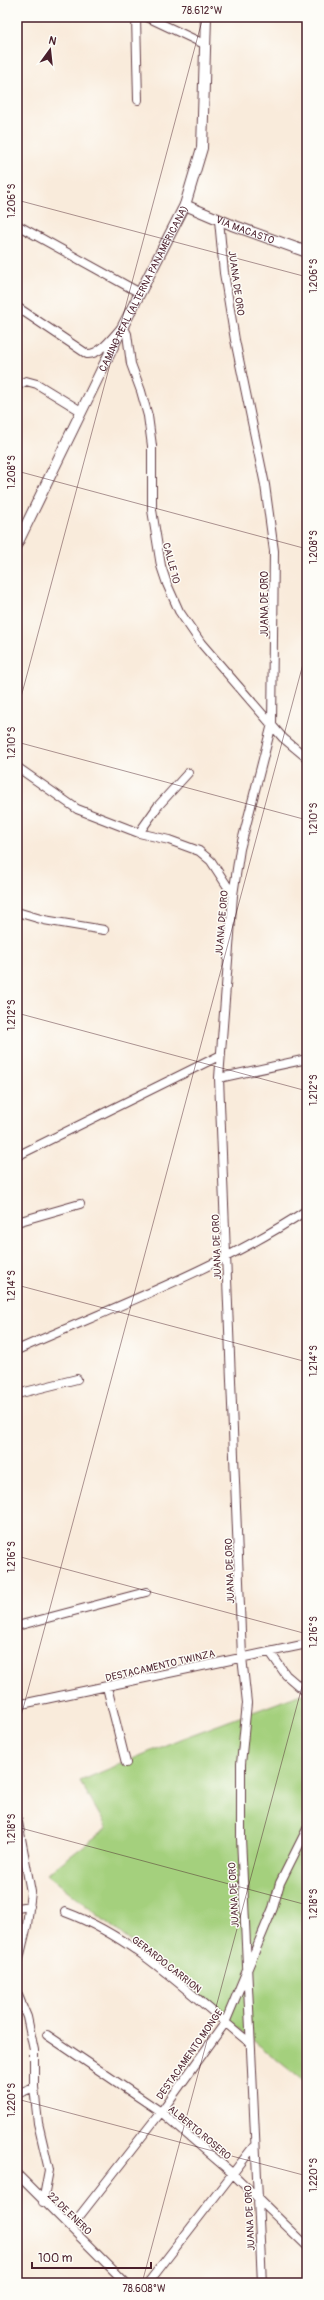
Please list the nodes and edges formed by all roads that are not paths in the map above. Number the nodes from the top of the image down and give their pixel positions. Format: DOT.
graph roads {
  1 [pos="136,17"];
  2 [pos="147,17"];
  3 [pos="206,17"];
  4 [pos="204,44"];
  5 [pos="138,100"];
  6 [pos="185,205"];
  7 [pos="219,220"];
  8 [pos="17,225"];
  9 [pos="307,252"];
  10 [pos="140,293"];
  11 [pos="17,306"];
  12 [pos="123,326"];
  13 [pos="17,386"];
  14 [pos="81,411"];
  15 [pos="17,544"];
  16 [pos="272,724"];
  17 [pos="307,758"];
  18 [pos="17,767"];
  19 [pos="188,774"];
  20 [pos="138,833"];
  21 [pos="233,895"];
  22 [pos="17,912"];
  23 [pos="104,930"];
  24 [pos="221,1055"];
  25 [pos="307,1059"];
  26 [pos="219,1078"];
  27 [pos="17,1156"];
  28 [pos="80,1204"];
  29 [pos="307,1210"];
  30 [pos="17,1222"];
  31 [pos="227,1257"];
  32 [pos="17,1350"];
  33 [pos="77,1379"];
  34 [pos="17,1394"];
  35 [pos="146,1592"];
  36 [pos="17,1626"];
  37 [pos="307,1644"];
  38 [pos="270,1652"];
  39 [pos="242,1657"];
  40 [pos="107,1687"];
  41 [pos="307,1693"];
  42 [pos="17,1705"];
  43 [pos="126,1763"];
  44 [pos="17,1817"];
  45 [pos="307,1829"];
  46 [pos="30,1906"];
  47 [pos="17,1908"];
  48 [pos="64,1912"];
  49 [pos="17,1967"];
  50 [pos="247,1974"];
  51 [pos="17,1993"];
  52 [pos="225,2023"];
  53 [pos="47,2035"];
  54 [pos="250,2043"];
  55 [pos="34,2088"];
  56 [pos="17,2094"];
  57 [pos="161,2112"];
  58 [pos="254,2146"];
  59 [pos="232,2173"];
  60 [pos="17,2174"];
  61 [pos="259,2199"];
  62 [pos="43,2202"];
  63 [pos="71,2228"];
  64 [pos="307,2246"];
  65 [pos="126,2283"];
  66 [pos="148,2283"];
  67 [pos="262,2283"];
  1 -- 5 [label="street"];
  2 -- 4 [label="street"];
  3 -- 4 [label="street, CAMINO REAL (ALTERNA PANAMERICANA)"];
  4 -- 6 [label="street, CAMINO REAL (ALTERNA PANAMERICANA)"];
  6 -- 7 [label="street, VIA MACASTO"];
  6 -- 10 [label="street, CAMINO REAL (ALTERNA PANAMERICANA)"];
  7 -- 9 [label="street, VIA MACASTO"];
  7 -- 16 [label="street, JUANA DE ORO"];
  8 -- 10 [label="street"];
  10 -- 12 [label="street, CAMINO REAL (ALTERNA PANAMERICANA)"];
  11 -- 12 [label="street"];
  12 -- 14 [label="street, CAMINO REAL (ALTERNA PANAMERICANA)"];
  12 -- 16 [label="street, CALLE 10"];
  13 -- 14 [label="street"];
  14 -- 15 [label="street, CAMINO REAL (ALTERNA PANAMERICANA)"];
  16 -- 17 [label="street, CALLE 10"];
  16 -- 21 [label="street, JUANA DE ORO"];
  18 -- 20 [label="street"];
  19 -- 20 [label="street"];
  20 -- 21 [label="street"];
  21 -- 24 [label="street, JUANA DE ORO"];
  22 -- 23 [label="street"];
  24 -- 26 [label="street, JUANA DE ORO"];
  24 -- 27 [label="street"];
  25 -- 26 [label="street"];
  26 -- 31 [label="street, JUANA DE ORO"];
  28 -- 30 [label="street"];
  29 -- 31 [label="street"];
  31 -- 32 [label="street"];
  31 -- 39 [label="street, JUANA DE ORO"];
  33 -- 34 [label="street"];
  35 -- 36 [label="street"];
  37 -- 38 [label="street, DESTACAMENTO TWINZA"];
  38 -- 39 [label="street, DESTACAMENTO TWINZA"];
  38 -- 41 [label="street"];
  39 -- 40 [label="street, DESTACAMENTO TWINZA"];
  39 -- 50 [label="street, JUANA DE ORO"];
  40 -- 42 [label="street, DESTACAMENTO TWINZA"];
  40 -- 43 [label="street"];
  44 -- 46 [label="street"];
  45 -- 50 [label="street, DESTACAMENTO MONGE"];
  46 -- 47 [label="street"];
  46 -- 49 [label="street"];
  48 -- 52 [label="street, GERARDO CARRION"];
  50 -- 52 [label="street, DESTACAMENTO MONGE"];
  50 -- 54 [label="street, JUANA DE ORO"];
  51 -- 55 [label="street"];
  52 -- 54 [label="street, GERARDO CARRION"];
  52 -- 57 [label="street, DESTACAMENTO MONGE"];
  53 -- 57 [label="street, ALBERTO ROSERO"];
  54 -- 58 [label="street, JUANA DE ORO"];
  55 -- 56 [label="street"];
  55 -- 62 [label="street"];
  57 -- 59 [label="street, ALBERTO ROSERO"];
  57 -- 63 [label="street, DESTACAMENTO MONGE"];
  58 -- 59 [label="street"];
  58 -- 61 [label="street, JUANA DE ORO"];
  59 -- 61 [label="street, ALBERTO ROSERO"];
  59 -- 66 [label="street"];
  60 -- 62 [label="street, 22 DE ENERO"];
  61 -- 64 [label="street, ALBERTO ROSERO"];
  61 -- 67 [label="street, JUANA DE ORO"];
  62 -- 63 [label="street, 22 DE ENERO"];
  63 -- 65 [label="street, 22 DE ENERO"];
}
